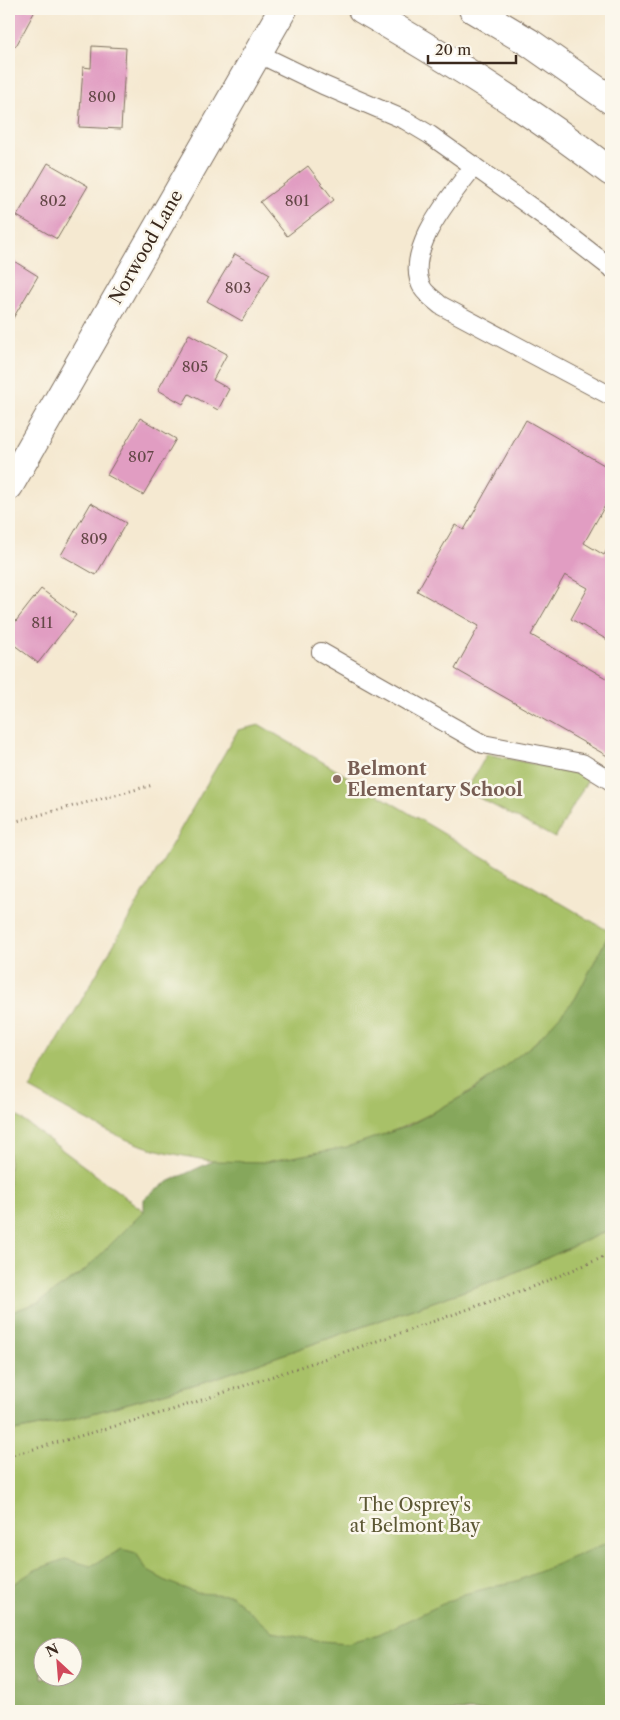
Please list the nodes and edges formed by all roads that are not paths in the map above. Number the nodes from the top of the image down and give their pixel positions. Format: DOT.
graph roads {
  1 [pos="283,9"];
  2 [pos="362,9"];
  3 [pos="473,9"];
  4 [pos="258,53"];
  5 [pos="611,100"];
  6 [pos="474,166"];
  7 [pos="611,172"];
  8 [pos="611,268"];
  9 [pos="611,396"];
  10 [pos="9,486"];
  11 [pos="321,652"];
  12 [pos="611,781"];
  1 -- 4 [label="street, Norwood Lane"];
  2 -- 7 [label="street"];
  3 -- 5 [label="street"];
  4 -- 6 [label="lane"];
  4 -- 10 [label="street, Norwood Lane"];
  6 -- 8 [label="lane"];
  6 -- 9 [label="lane"];
  11 -- 12 [label="lane"];
}
